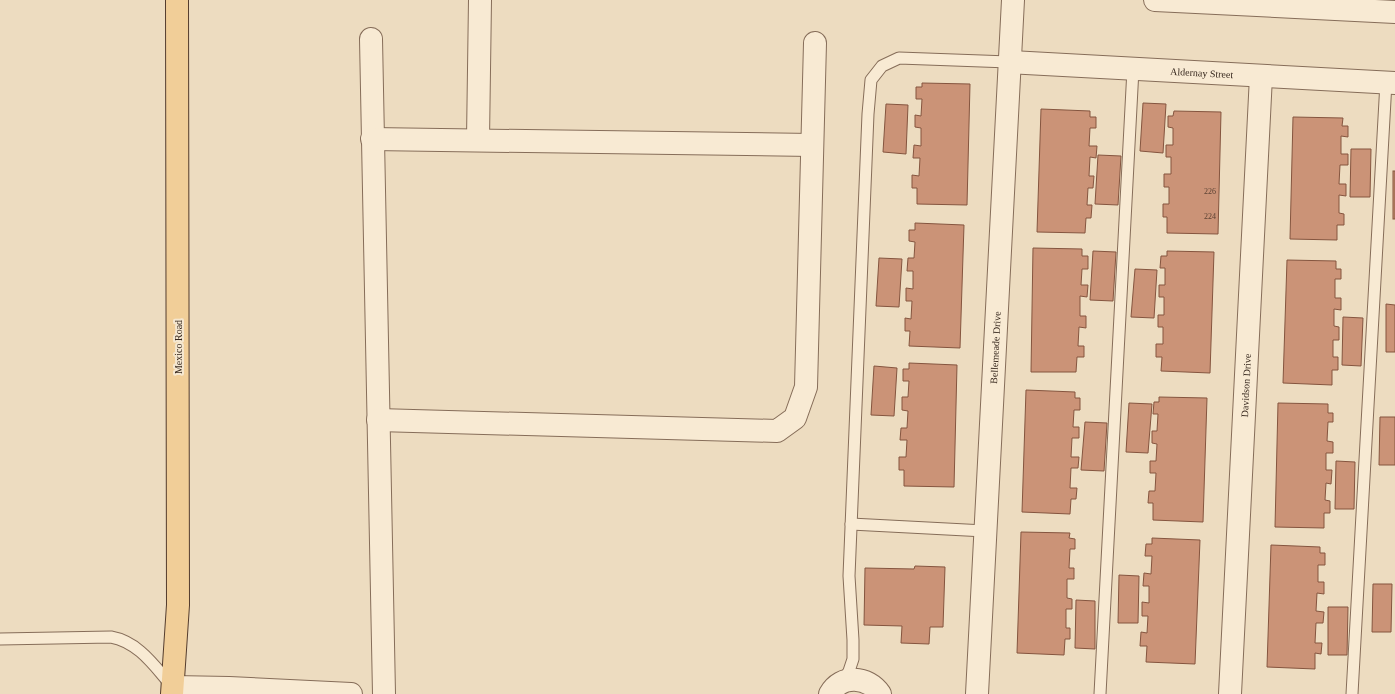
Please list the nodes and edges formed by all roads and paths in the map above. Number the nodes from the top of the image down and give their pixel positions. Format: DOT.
graph roads {
  1 [pos="177,0"];
  2 [pos="480,0"];
  3 [pos="1013,0"];
  4 [pos="1155,0"];
  5 [pos="1395,12"];
  6 [pos="371,40"];
  7 [pos="815,43"];
  8 [pos="1009,62"];
  9 [pos="1133,69"];
  10 [pos="1261,76"];
  11 [pos="1391,83"];
  12 [pos="372,139"];
  13 [pos="478,140"];
  14 [pos="812,145"];
  15 [pos="378,420"];
  16 [pos="851,524"];
  17 [pos="985,531"];
  18 [pos="0,639"];
  19 [pos="173,690"];
  20 [pos="832,690"];
  21 [pos="282,692"];
  22 [pos="351,694"];
  23 [pos="384,694"];
  24 [pos="880,694"];
  25 [pos="977,694"];
  26 [pos="1100,694"];
  27 [pos="1230,694"];
  28 [pos="1352,694"];
  1 -- 19 [label="main road, Mexico Road"];
  2 -- 13 [label="street"];
  3 -- 8 [label="street, Bellemeade Drive"];
  4 -- 5 [label="street"];
  6 -- 12 [label="street"];
  7 -- 14 [label="street"];
  8 -- 9 [label="street, Aldernay Street"];
  8 -- 16 [label="lane"];
  8 -- 17 [label="street, Bellemeade Drive"];
  9 -- 10 [label="street, Aldernay Street"];
  9 -- 26 [label="lane"];
  10 -- 11 [label="street, Aldernay Street"];
  10 -- 27 [label="street, Davidson Drive"];
  11 -- 28 [label="lane"];
  12 -- 13 [label="street"];
  12 -- 15 [label="street"];
  13 -- 14 [label="street"];
  14 -- 15 [label="street"];
  15 -- 23 [label="street"];
  16 -- 17 [label="lane"];
  16 -- 20 [label="lane"];
  17 -- 25 [label="street, Bellemeade Drive"];
  18 -- 19 [label="lane"];
  19 -- 21 [label="street"];
  20 -- 24 [label="street"];
  21 -- 22 [label="street"];
}
